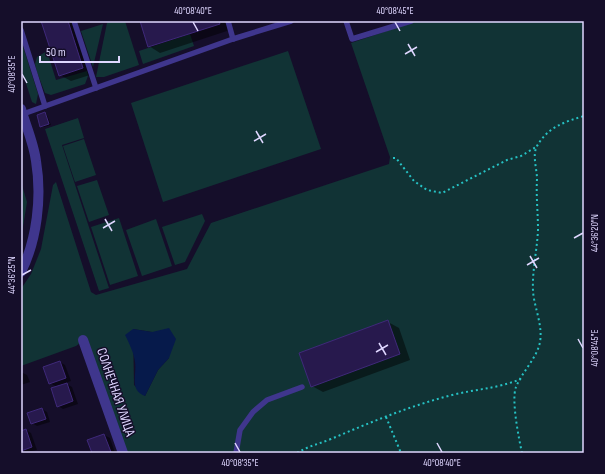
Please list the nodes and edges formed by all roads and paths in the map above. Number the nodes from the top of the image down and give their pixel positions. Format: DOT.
graph roads {
  1 [pos="74,21"];
  2 [pos="228,21"];
  3 [pos="291,21"];
  4 [pos="346,21"];
  5 [pos="411,21"];
  6 [pos="21,30"];
  7 [pos="234,39"];
  8 [pos="96,88"];
  9 [pos="46,106"];
  10 [pos="22,111"];
  11 [pos="584,116"];
  12 [pos="537,146"];
  13 [pos="393,158"];
  14 [pos="21,272"];
  15 [pos="83,340"];
  16 [pos="521,380"];
  17 [pos="302,386"];
  18 [pos="386,417"];
  19 [pos="123,453"];
  20 [pos="236,453"];
  21 [pos="297,453"];
  22 [pos="401,453"];
  23 [pos="522,453"];
  1 -- 8 [label="lane"];
  2 -- 7 [label="lane"];
  3 -- 7 [label="lane"];
  4 -- 5 [label="lane"];
  6 -- 9 [label="lane"];
  7 -- 8 [label="lane"];
  8 -- 9 [label="lane"];
  9 -- 10 [label="lane"];
  10 -- 14 [label="street"];
  11 -- 12 [label="path"];
  12 -- 13 [label="path"];
  12 -- 16 [label="path"];
  15 -- 19 [label="street, СОЛНЕЧНАЯ УЛИЦА"];
  16 -- 18 [label="path"];
  16 -- 23 [label="path"];
  17 -- 20 [label="lane"];
  18 -- 21 [label="path"];
  18 -- 22 [label="path"];
}
